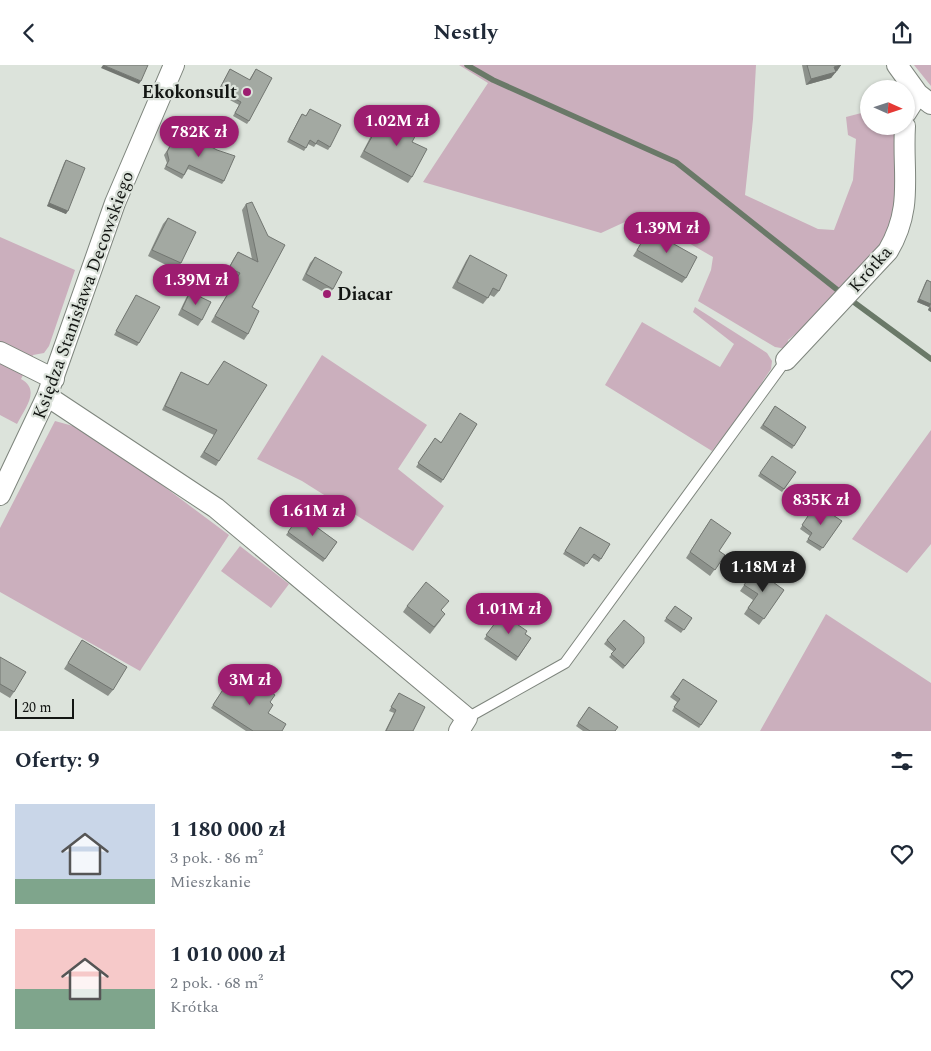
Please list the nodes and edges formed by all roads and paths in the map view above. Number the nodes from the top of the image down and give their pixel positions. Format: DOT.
graph roads {
  1 [pos="174,65"];
  2 [pos="897,65"];
  3 [pos="924,99"];
  4 [pos="905,135"];
  5 [pos="0,352"];
  6 [pos="786,360"];
  7 [pos="50,387"];
  8 [pos="0,495"];
  9 [pos="463,724"];
  1 -- 7 [label="street, Księdza Stanisława Decowskiego"];
  2 -- 3 [label="street"];
  4 -- 6 [label="street, Krótka"];
  5 -- 7 [label="street"];
  6 -- 9 [label="lane"];
  7 -- 8 [label="street, Księdza Stanisława Decowskiego"];
  7 -- 9 [label="street"];
}
